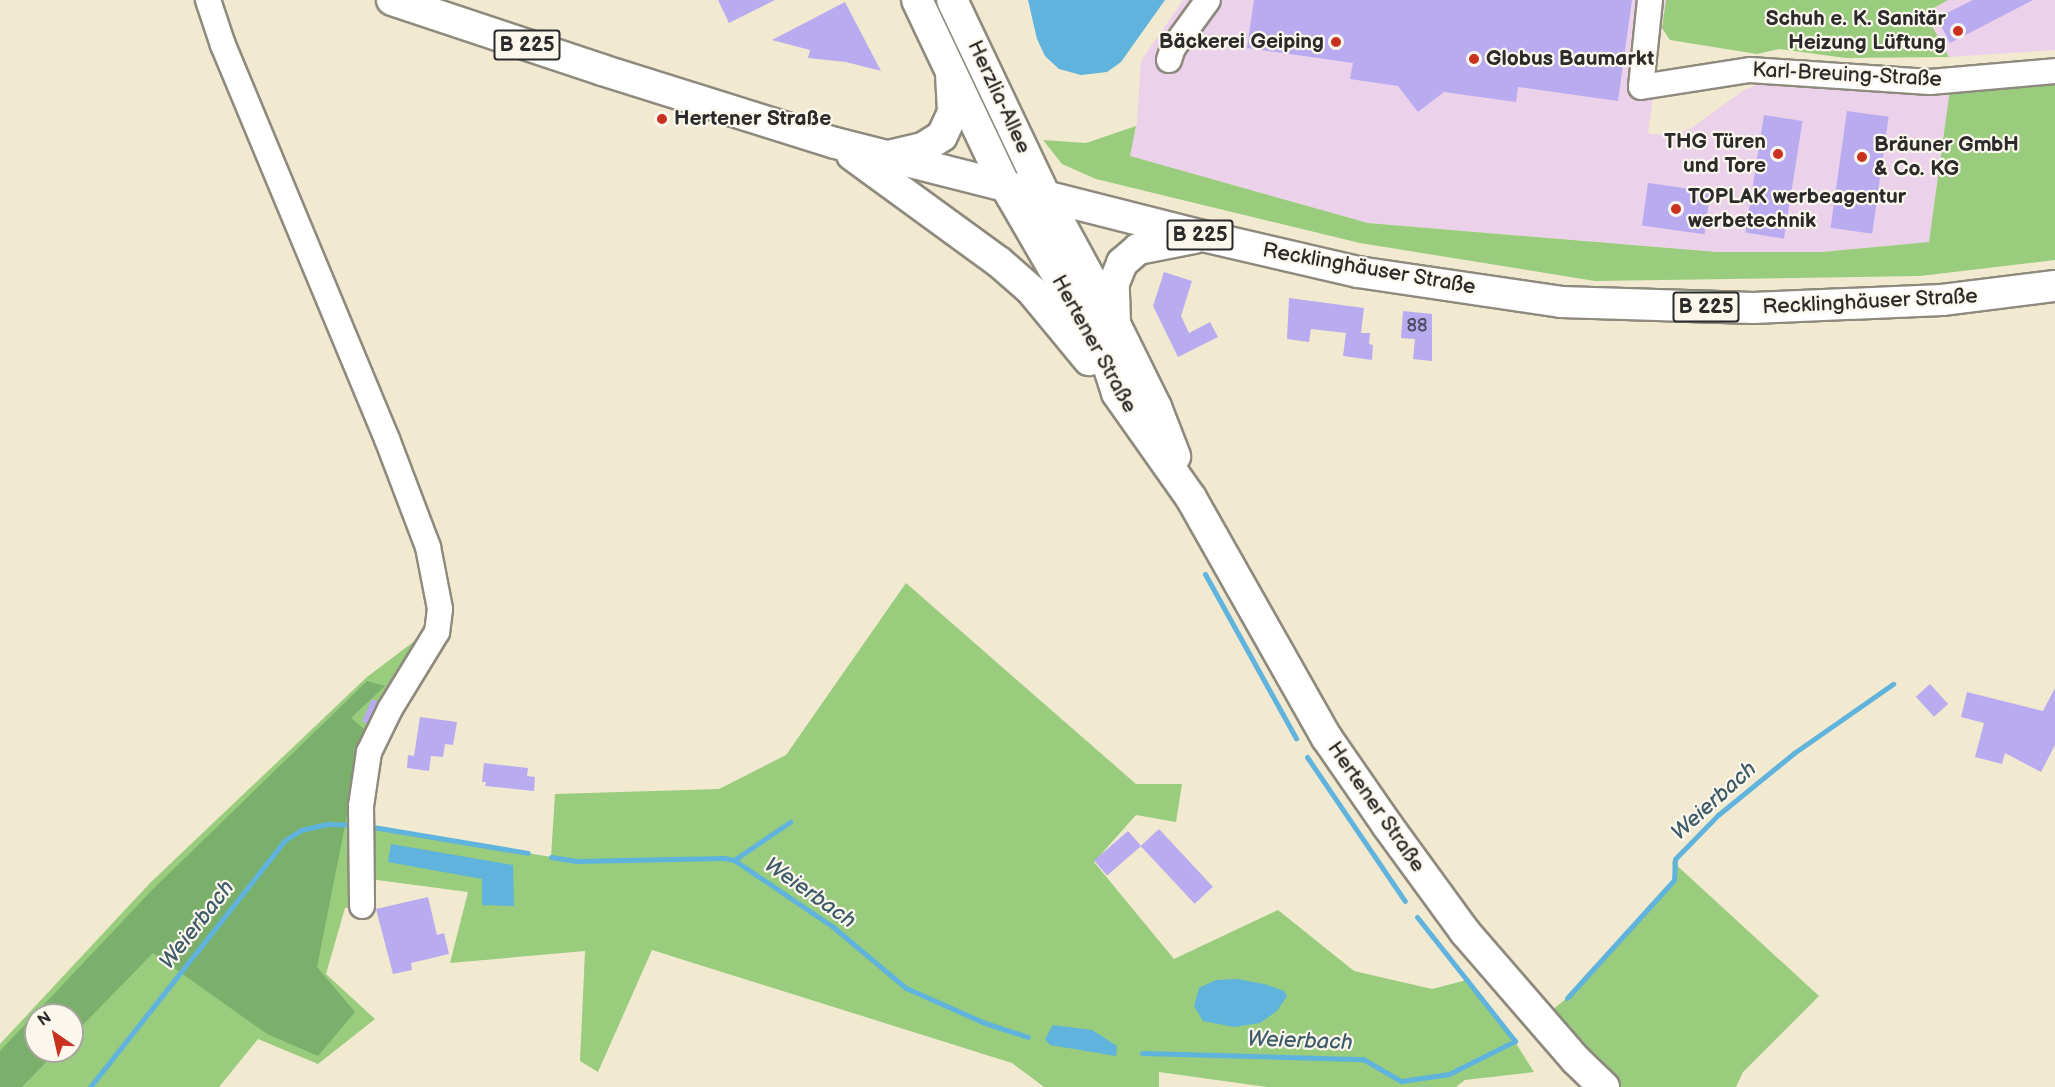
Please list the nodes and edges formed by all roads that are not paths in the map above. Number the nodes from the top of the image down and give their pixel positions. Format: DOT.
graph roads {
  1 [pos="208,0"];
  2 [pos="392,0"];
  3 [pos="917,0"];
  4 [pos="952,0"];
  5 [pos="1208,0"];
  6 [pos="1650,0"];
  7 [pos="1169,60"];
  8 [pos="949,65"];
  9 [pos="2055,71"];
  10 [pos="835,143"];
  11 [pos="886,157"];
  12 [pos="1005,185"];
  13 [pos="1044,194"];
  14 [pos="1203,236"];
  15 [pos="2055,286"];
  16 [pos="1115,324"];
  17 [pos="1117,393"];
  18 [pos="1191,498"];
  19 [pos="362,906"];
  20 [pos="1604,1087"];
  1 -- 19 [label="street"];
  2 -- 10 [label="main road, Recklinghäuser Straße / B 225"];
  3 -- 8 [label="main road, Herzlia-Allee"];
  4 -- 13 [label="main road, Herzlia-Allee"];
  5 -- 7 [label="street"];
  6 -- 9 [label="street, Karl-Breuing-Straße"];
  8 -- 11 [label="main road"];
  8 -- 12 [label="main road, Herzlia-Allee"];
  10 -- 11 [label="main road, Recklinghäuser Straße / B 225"];
  10 -- 17 [label="main road"];
  11 -- 12 [label="main road, Recklinghäuser Straße / B 225"];
  12 -- 13 [label="main road, Recklinghäuser Straße / B 225"];
  12 -- 17 [label="main road, Hertener Straße"];
  13 -- 14 [label="main road, Recklinghäuser Straße / B 225"];
  13 -- 16 [label="main road, Hertener Straße"];
  14 -- 15 [label="main road, Recklinghäuser Straße / B 225"];
  14 -- 16 [label="main road"];
  16 -- 18 [label="main road, Hertener Straße"];
  17 -- 18 [label="main road, Hertener Straße"];
  18 -- 20 [label="main road, Hertener Straße"];
}
